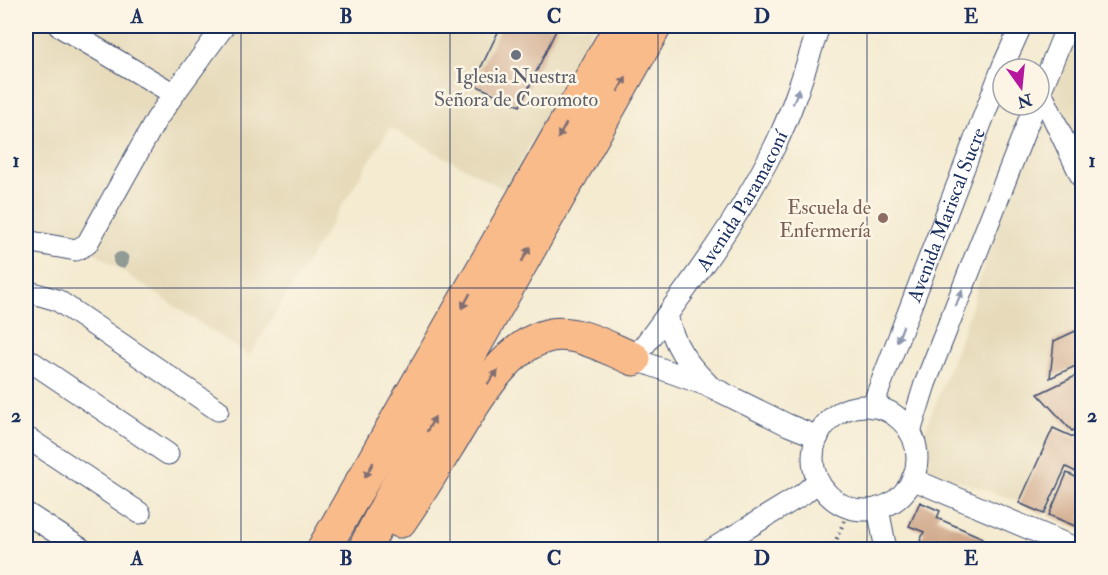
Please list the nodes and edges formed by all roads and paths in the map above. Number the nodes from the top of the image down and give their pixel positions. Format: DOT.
graph roads {
  1 [pos="59,26"];
  2 [pos="224,26"];
  3 [pos="621,26"];
  4 [pos="655,26"];
  5 [pos="819,26"];
  6 [pos="1021,26"];
  7 [pos="1067,26"];
  8 [pos="1009,57"];
  9 [pos="1051,65"];
  10 [pos="174,94"];
  11 [pos="991,104"];
  12 [pos="1030,117"];
  13 [pos="1051,117"];
  14 [pos="1083,178"];
  15 [pos="26,241"];
  16 [pos="26,291"];
  17 [pos="666,315"];
  18 [pos="26,358"];
  19 [pos="634,359"];
  20 [pos="709,386"];
  21 [pos="872,406"];
  22 [pos="218,410"];
  23 [pos="910,432"];
  24 [pos="26,437"];
  25 [pos="818,437"];
  26 [pos="168,454"];
  27 [pos="912,479"];
  28 [pos="818,481"];
  29 [pos="850,507"];
  30 [pos="878,508"];
  31 [pos="26,513"];
  32 [pos="140,513"];
  33 [pos="83,549"];
  34 [pos="323,549"];
  35 [pos="363,549"];
  36 [pos="381,549"];
  37 [pos="711,549"];
  38 [pos="832,549"];
  39 [pos="886,549"];
  40 [pos="1080,549"];
  1 -- 10 [label="street"];
  2 -- 10 [label="street"];
  3 -- 34 [label="highway, one-way"];
  35 -- 4 [label="highway, one-way"];
  17 -- 5 [label="street, Avenida Paramaconí, one-way"];
  6 -- 8 [label="street, Avenida Mariscal Sucre"];
  7 -- 9 [label="street, Avenida Mariscal Sucre"];
  10 -- 15 [label="street"];
  11 -- 21 [label="street, Avenida Mariscal Sucre, one-way"];
  23 -- 12 [label="street, Avenida Mariscal Sucre, one-way"];
  13 -- 14 [label="street"];
  16 -- 22 [label="street"];
  17 -- 19 [label="street, Avenida Paramaconí"];
  17 -- 20 [label="street"];
  18 -- 26 [label="street"];
  19 -- 20 [label="street"];
  36 -- 19 [label="highway, one-way"];
  20 -- 25 [label="street"];
  21 -- 23 [label="street"];
  21 -- 25 [label="street"];
  23 -- 27 [label="street"];
  24 -- 32 [label="street"];
  25 -- 28 [label="street"];
  27 -- 30 [label="street"];
  27 -- 40 [label="street"];
  28 -- 29 [label="street"];
  28 -- 37 [label="street"];
  29 -- 30 [label="street"];
  29 -- 38 [label="path"];
  30 -- 39 [label="street"];
  31 -- 33 [label="street"];
}
